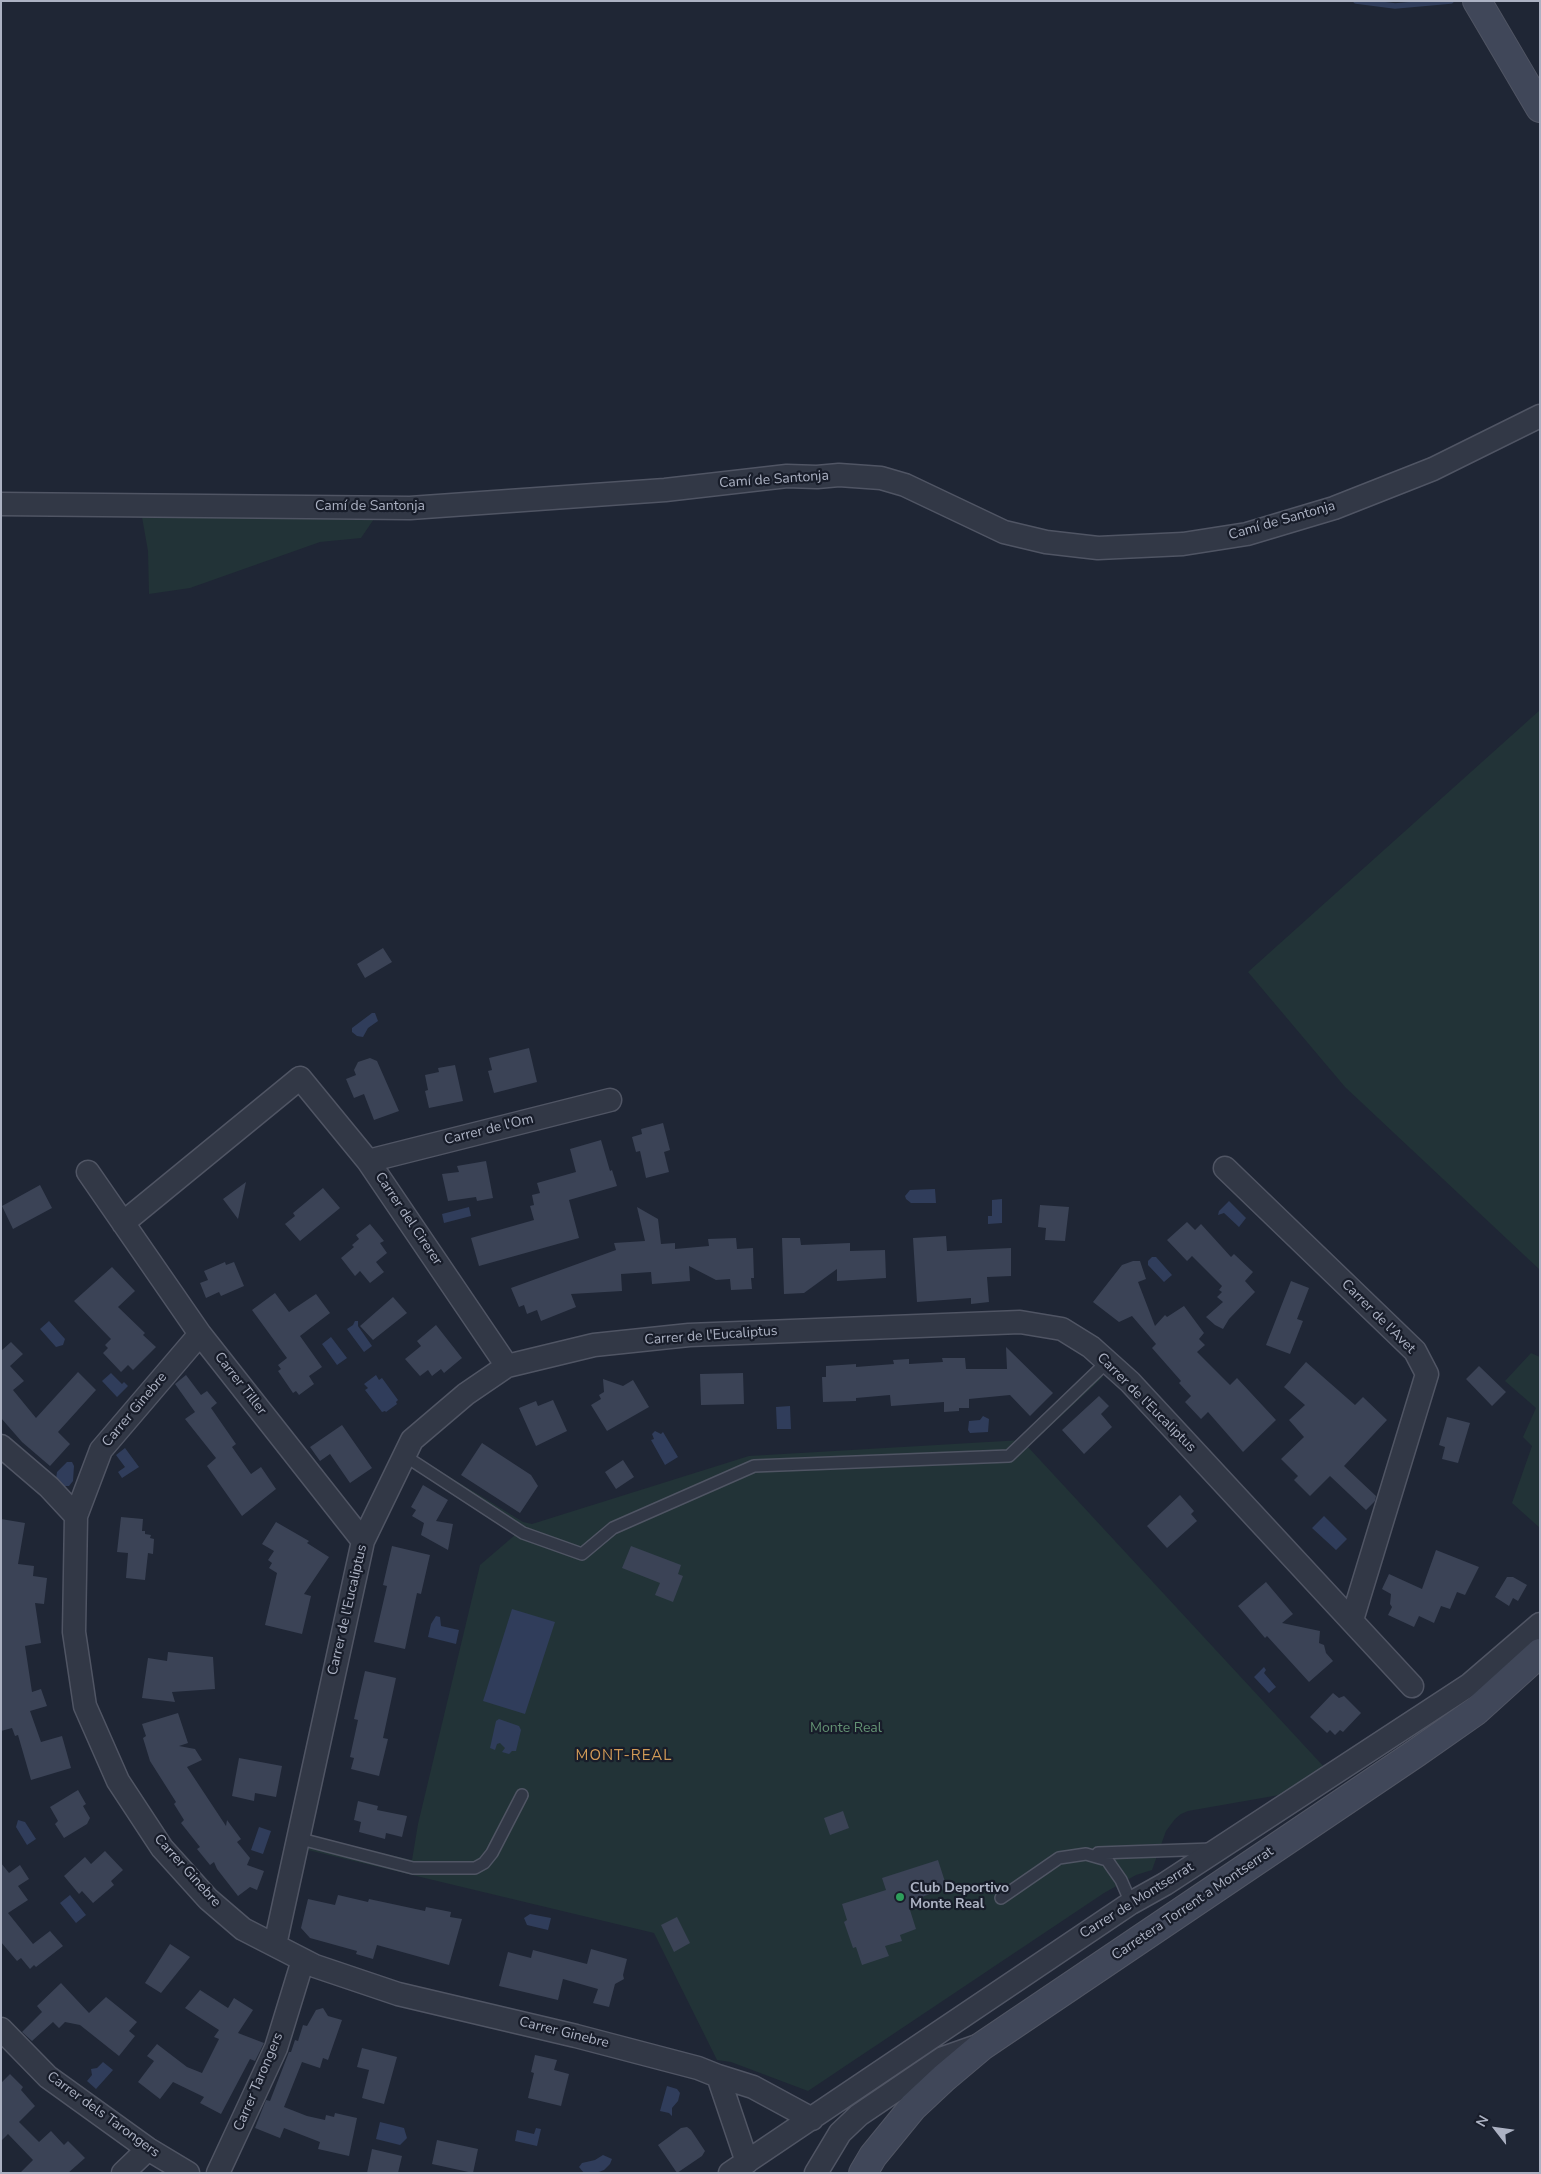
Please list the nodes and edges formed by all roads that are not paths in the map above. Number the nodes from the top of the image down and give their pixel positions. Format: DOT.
graph roads {
  1 [pos="1477,1"];
  2 [pos="1540,108"];
  3 [pos="1540,416"];
  4 [pos="1,504"];
  5 [pos="610,1100"];
  6 [pos="368,1161"];
  7 [pos="1225,1168"];
  8 [pos="88,1172"];
  9 [pos="123,1222"];
  10 [pos="200,1334"];
  11 [pos="1107,1362"];
  12 [pos="507,1366"];
  13 [pos="1,1446"];
  14 [pos="405,1456"];
  15 [pos="76,1516"];
  16 [pos="363,1542"];
  17 [pos="1352,1620"];
  18 [pos="1540,1624"];
  19 [pos="1540,1653"];
  20 [pos="1412,1686"];
  21 [pos="1448,1699"];
  22 [pos="1416,1720"];
  23 [pos="522,1795"];
  24 [pos="297,1838"];
  25 [pos="1219,1849"];
  26 [pos="1086,1854"];
  27 [pos="1001,1898"];
  28 [pos="1131,1902"];
  29 [pos="275,1945"];
  30 [pos="303,1960"];
  31 [pos="1,2029"];
  32 [pos="987,2043"];
  33 [pos="718,2076"];
  34 [pos="812,2119"];
  35 [pos="148,2150"];
  36 [pos="738,2167"];
  37 [pos="123,2173"];
  38 [pos="188,2173"];
  39 [pos="218,2173"];
  40 [pos="816,2173"];
  41 [pos="863,2173"];
  1 -- 2 [label="main road"];
  3 -- 4 [label="street, Camí de Santonja"];
  5 -- 6 [label="street, Carrer de l'Om"];
  6 -- 9 [label="street, Carrer del Cirerer"];
  6 -- 12 [label="street, Carrer del Cirerer"];
  7 -- 17 [label="street, Carrer de l'Avet"];
  8 -- 9 [label="street, Carrer Tiller"];
  9 -- 10 [label="street, Carrer Tiller"];
  10 -- 15 [label="street, Carrer Ginebre"];
  10 -- 16 [label="street, Carrer Tiller"];
  11 -- 12 [label="street, Carrer de l'Eucaliptus"];
  11 -- 14 [label="lane"];
  11 -- 17 [label="street, Carrer de l'Eucaliptus"];
  12 -- 14 [label="street, Carrer de l'Eucaliptus"];
  13 -- 15 [label="street"];
  14 -- 16 [label="street, Carrer de l'Eucaliptus"];
  15 -- 29 [label="street, Carrer Ginebre"];
  16 -- 24 [label="street, Carrer de l'Eucaliptus"];
  17 -- 20 [label="street, Carrer de l'Eucaliptus"];
  18 -- 21 [label="street, Carrer de Montserrat"];
  19 -- 32 [label="main road, Carretera Torrent a Montserrat"];
  20 -- 21 [label="street"];
  20 -- 22 [label="street"];
  21 -- 22 [label="street, Carrer de Montserrat"];
  22 -- 25 [label="street, Carrer de Montserrat"];
  23 -- 24 [label="lane"];
  24 -- 29 [label="street, Carrer de l'Eucaliptus"];
  25 -- 26 [label="lane"];
  25 -- 28 [label="street, Carrer de Montserrat"];
  26 -- 27 [label="lane"];
  26 -- 28 [label="lane"];
  28 -- 34 [label="street, Carrer de Montserrat"];
  29 -- 30 [label="street, Carrer Ginebre"];
  30 -- 33 [label="street, Carrer Ginebre"];
  30 -- 39 [label="street, Carrer Tarongers"];
  31 -- 35 [label="street, Carrer dels Tarongers"];
  32 -- 40 [label="street"];
  32 -- 41 [label="main road, Carretera Torrent a Montserrat"];
  33 -- 34 [label="street, Carrer Ginebre"];
  33 -- 36 [label="street"];
  34 -- 36 [label="street, Carrer de Montserrat"];
  35 -- 37 [label="street"];
  35 -- 38 [label="street, Carrer dels Tarongers"];
}
